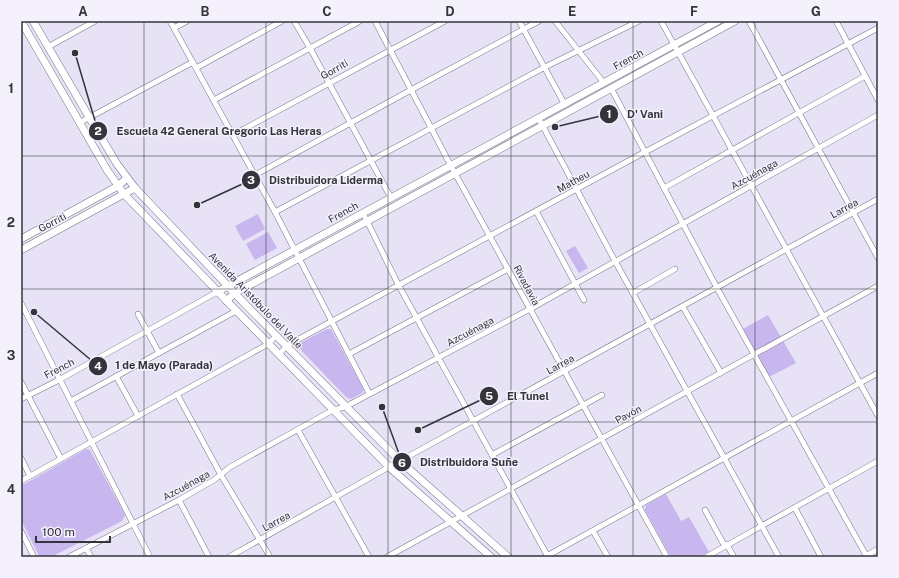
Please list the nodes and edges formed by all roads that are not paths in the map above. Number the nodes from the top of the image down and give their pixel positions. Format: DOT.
graph roads {
  1 [pos="21,21"];
  2 [pos="33,21"];
  3 [pos="95,21"];
  4 [pos="170,21"];
  5 [pos="187,21"];
  6 [pos="282,21"];
  7 [pos="294,21"];
  8 [pos="360,21"];
  9 [pos="375,21"];
  10 [pos="446,21"];
  11 [pos="519,21"];
  12 [pos="539,21"];
  13 [pos="555,21"];
  14 [pos="639,21"];
  15 [pos="661,21"];
  16 [pos="718,21"];
  17 [pos="735,21"];
  18 [pos="748,21"];
  19 [pos="836,21"];
  20 [pos="174,28"];
  21 [pos="878,28"];
  22 [pos="524,29"];
  23 [pos="847,44"];
  24 [pos="674,45"];
  25 [pos="48,47"];
  26 [pos="310,48"];
  27 [pos="390,50"];
  28 [pos="579,51"];
  29 [pos="678,52"];
  30 [pos="193,62"];
  31 [pos="545,67"];
  32 [pos="196,68"];
  33 [pos="865,76"];
  34 [pos="780,80"];
  35 [pos="604,83"];
  36 [pos="329,84"];
  37 [pos="611,88"];
  38 [pos="411,90"];
  39 [pos="214,100"];
  40 [pos="878,100"];
  41 [pos="565,105"];
  42 [pos="798,113"];
  43 [pos="713,115"];
  44 [pos="878,115"];
  45 [pos="88,117"];
  46 [pos="79,122"];
  47 [pos="541,122"];
  48 [pos="351,123"];
  49 [pos="431,128"];
  50 [pos="233,135"];
  51 [pos="818,149"];
  52 [pos="732,151"];
  53 [pos="645,152"];
  54 [pos="371,160"];
  55 [pos="452,166"];
  56 [pos="456,173"];
  57 [pos="255,175"];
  58 [pos="127,178"];
  59 [pos="118,186"];
  60 [pos="751,186"];
  61 [pos="135,188"];
  62 [pos="664,188"];
  63 [pos="577,189"];
  64 [pos="124,194"];
  65 [pos="391,198"];
  66 [pos="878,199"];
  67 [pos="536,211"];
  68 [pos="275,212"];
  69 [pos="363,213"];
  70 [pos="853,213"];
  71 [pos="367,221"];
  72 [pos="683,224"];
  73 [pos="490,236"];
  74 [pos="21,239"];
  75 [pos="21,250"];
  76 [pos="294,250"];
  77 [pos="787,250"];
  78 [pos="878,258"];
  79 [pos="298,259"];
  80 [pos="615,261"];
  81 [pos="675,268"];
  82 [pos="508,269"];
  83 [pos="575,283"];
  84 [pos="228,286"];
  85 [pos="399,286"];
  86 [pos="878,286"];
  87 [pos="717,288"];
  88 [pos="217,292"];
  89 [pos="235,293"];
  90 [pos="633,293"];
  91 [pos="584,300"];
  92 [pos="226,301"];
  93 [pos="21,303"];
  94 [pos="683,307"];
  95 [pos="530,309"];
  96 [pos="236,311"];
  97 [pos="23,313"];
  98 [pos="138,314"];
  99 [pos="823,316"];
  100 [pos="416,318"];
  101 [pos="332,322"];
  102 [pos="650,325"];
  103 [pos="147,331"];
  104 [pos="276,336"];
  105 [pos="268,344"];
  106 [pos="286,346"];
  107 [pos="159,353"];
  108 [pos="349,354"];
  109 [pos="755,354"];
  110 [pos="279,355"];
  111 [pos="438,358"];
  112 [pos="565,372"];
  113 [pos="721,373"];
  114 [pos="878,374"];
  115 [pos="116,376"];
  116 [pos="59,380"];
  117 [pos="21,382"];
  118 [pos="860,383"];
  119 [pos="688,392"];
  120 [pos="369,393"];
  121 [pos="177,394"];
  122 [pos="602,395"];
  123 [pos="28,396"];
  124 [pos="21,399"];
  125 [pos="71,401"];
  126 [pos="584,405"];
  127 [pos="346,407"];
  128 [pos="333,410"];
  129 [pos="138,416"];
  130 [pos="878,416"];
  131 [pos="474,421"];
  132 [pos="791,422"];
  133 [pos="298,430"];
  134 [pos="602,438"];
  135 [pos="92,442"];
  136 [pos="492,455"];
  137 [pos="21,458"];
  138 [pos="61,459"];
  139 [pos="724,459"];
  140 [pos="878,461"];
  141 [pos="400,462"];
  142 [pos="389,468"];
  143 [pos="221,475"];
  144 [pos="30,476"];
  145 [pos="21,481"];
  146 [pos="510,488"];
  147 [pos="830,488"];
  148 [pos="335,498"];
  149 [pos="179,500"];
  150 [pos="639,506"];
  151 [pos="794,508"];
  152 [pos="705,510"];
  153 [pos="461,516"];
  154 [pos="450,522"];
  155 [pos="134,524"];
  156 [pos="762,526"];
  157 [pos="21,531"];
  158 [pos="593,531"];
  159 [pos="260,540"];
  160 [pos="727,545"];
  161 [pos="86,548"];
  162 [pos="878,549"];
  163 [pos="546,556"];
  164 [pos="866,556"];
  165 [pos="34,557"];
  166 [pos="69,557"];
  167 [pos="91,557"];
  168 [pos="150,557"];
  169 [pos="209,557"];
  170 [pos="229,557"];
  171 [pos="270,557"];
  172 [pos="368,557"];
  173 [pos="387,557"];
  174 [pos="491,557"];
  175 [pos="508,557"];
  176 [pos="608,557"];
  177 [pos="667,557"];
  178 [pos="706,557"];
  179 [pos="734,557"];
  180 [pos="779,557"];
  181 [pos="821,557"];
  1 -- 46 [label="main road"];
  2 -- 25 [label="main road, Avenida Aristóbulo del Valle"];
  3 -- 25 [label="street"];
  4 -- 20 [label="street"];
  5 -- 20 [label="street"];
  6 -- 32 [label="street"];
  7 -- 26 [label="street"];
  8 -- 26 [label="street"];
  9 -- 27 [label="street, Rivadavia"];
  10 -- 27 [label="street, Gorriti"];
  11 -- 22 [label="street"];
  12 -- 22 [label="street"];
  13 -- 28 [label="street"];
  14 -- 28 [label="street"];
  15 -- 24 [label="street"];
  16 -- 24 [label="main road, French"];
  17 -- 29 [label="main road, French"];
  18 -- 34 [label="street"];
  19 -- 23 [label="street"];
  20 -- 30 [label="street"];
  21 -- 23 [label="street, Matheu"];
  22 -- 31 [label="street"];
  22 -- 38 [label="street"];
  23 -- 33 [label="street"];
  23 -- 34 [label="street, Matheu"];
  24 -- 29 [label="street"];
  24 -- 35 [label="main road, French"];
  25 -- 45 [label="main road, Avenida Aristóbulo del Valle"];
  26 -- 36 [label="street"];
  26 -- 39 [label="street"];
  27 -- 36 [label="street, Gorriti"];
  27 -- 38 [label="street, Rivadavia"];
  28 -- 31 [label="street"];
  28 -- 35 [label="street"];
  29 -- 37 [label="main road, French"];
  29 -- 43 [label="street"];
  30 -- 32 [label="street"];
  30 -- 45 [label="street"];
  31 -- 41 [label="street"];
  31 -- 49 [label="street"];
  32 -- 39 [label="street"];
  33 -- 40 [label="street"];
  33 -- 42 [label="street"];
  34 -- 42 [label="street"];
  34 -- 43 [label="street, Matheu"];
  35 -- 41 [label="main road, French"];
  36 -- 48 [label="street"];
  36 -- 50 [label="street, Gorriti"];
  37 -- 47 [label="main road, French"];
  37 -- 53 [label="street"];
  38 -- 48 [label="street"];
  38 -- 49 [label="street, Rivadavia"];
  39 -- 50 [label="street"];
  41 -- 47 [label="main road, French"];
  42 -- 51 [label="street"];
  42 -- 52 [label="street"];
  43 -- 52 [label="street"];
  43 -- 53 [label="street, Matheu"];
  44 -- 51 [label="street, Azcuénaga"];
  45 -- 46 [label="street"];
  45 -- 58 [label="main road, Avenida Aristóbulo del Valle"];
  46 -- 59 [label="main road"];
  47 -- 55 [label="main road, French"];
  47 -- 56 [label="main road, French"];
  47 -- 63 [label="street"];
  48 -- 54 [label="street"];
  48 -- 57 [label="street"];
  49 -- 54 [label="street"];
  49 -- 55 [label="street, Rivadavia"];
  50 -- 57 [label="street"];
  51 -- 60 [label="street, Azcuénaga"];
  51 -- 70 [label="street"];
  52 -- 60 [label="street"];
  52 -- 62 [label="street"];
  53 -- 62 [label="street"];
  53 -- 63 [label="street, Matheu"];
  54 -- 65 [label="street"];
  54 -- 68 [label="street"];
  55 -- 56 [label="street, Rivadavia"];
  55 -- 65 [label="main road, French"];
  56 -- 71 [label="main road, French"];
  56 -- 73 [label="street, Rivadavia"];
  57 -- 68 [label="street"];
  58 -- 59 [label="main road, Gorriti"];
  58 -- 61 [label="main road, Avenida Aristóbulo del Valle"];
  59 -- 64 [label="main road"];
  59 -- 74 [label="main road, Gorriti"];
  60 -- 72 [label="street, Azcuénaga"];
  60 -- 77 [label="street"];
  61 -- 64 [label="main road, Gorriti"];
  61 -- 84 [label="main road, Avenida Aristóbulo del Valle"];
  62 -- 72 [label="street"];
  63 -- 67 [label="street, Matheu"];
  63 -- 80 [label="street"];
  64 -- 75 [label="main road, Gorriti"];
  64 -- 88 [label="main road"];
  65 -- 69 [label="main road, French"];
  66 -- 70 [label="street, Larrea"];
  67 -- 73 [label="street, Matheu"];
  67 -- 83 [label="street"];
  68 -- 76 [label="street"];
  69 -- 71 [label="street"];
  69 -- 76 [label="main road, French"];
  70 -- 77 [label="street, Larrea"];
  70 -- 78 [label="street"];
  71 -- 79 [label="main road, French"];
  71 -- 85 [label="street"];
  72 -- 80 [label="street, Azcuénaga"];
  72 -- 87 [label="street"];
  73 -- 82 [label="street, Rivadavia"];
  73 -- 85 [label="street, Matheu"];
  76 -- 79 [label="street"];
  76 -- 84 [label="main road, French"];
  77 -- 87 [label="street, Larrea"];
  77 -- 99 [label="street"];
  79 -- 89 [label="main road, French"];
  79 -- 101 [label="street"];
  80 -- 83 [label="street, Azcuénaga"];
  80 -- 90 [label="street"];
  81 -- 90 [label="street"];
  82 -- 95 [label="street, Rivadavia"];
  82 -- 100 [label="street"];
  83 -- 91 [label="street"];
  83 -- 95 [label="street, Azcuénaga"];
  84 -- 88 [label="main road, French"];
  84 -- 89 [label="main road, Avenida Aristóbulo del Valle"];
  85 -- 100 [label="street"];
  85 -- 101 [label="street, Matheu"];
  86 -- 99 [label="street, Pavón"];
  87 -- 94 [label="street, Larrea"];
  87 -- 109 [label="street"];
  88 -- 92 [label="main road"];
  88 -- 103 [label="street, French"];
  89 -- 92 [label="main road, French"];
  89 -- 104 [label="main road, Avenida Aristóbulo del Valle"];
  90 -- 102 [label="street"];
  92 -- 96 [label="main road"];
  93 -- 97 [label="street"];
  94 -- 102 [label="street, Larrea"];
  94 -- 113 [label="street"];
  95 -- 111 [label="street, Azcuénaga"];
  95 -- 112 [label="street, Rivadavia"];
  96 -- 105 [label="main road"];
  96 -- 107 [label="street"];
  97 -- 116 [label="street"];
  98 -- 103 [label="street"];
  99 -- 109 [label="street, Pavón"];
  99 -- 118 [label="street"];
  100 -- 108 [label="street"];
  100 -- 111 [label="street"];
  101 -- 106 [label="street, Matheu"];
  101 -- 108 [label="street"];
  102 -- 112 [label="street, Larrea"];
  102 -- 119 [label="street"];
  103 -- 107 [label="street"];
  103 -- 116 [label="street, French"];
  104 -- 105 [label="street"];
  104 -- 106 [label="main road, Avenida Aristóbulo del Valle"];
  105 -- 110 [label="main road"];
  105 -- 121 [label="street"];
  106 -- 110 [label="street, Matheu"];
  106 -- 127 [label="main road, Avenida Aristóbulo del Valle"];
  107 -- 115 [label="street"];
  108 -- 120 [label="street"];
  109 -- 113 [label="street, Pavón"];
  109 -- 132 [label="street"];
  110 -- 128 [label="main road"];
  111 -- 120 [label="street, Azcuénaga"];
  111 -- 131 [label="street"];
  112 -- 126 [label="street, Rivadavia"];
  112 -- 131 [label="street, Larrea"];
  113 -- 119 [label="street, Pavón"];
  114 -- 118 [label="street"];
  115 -- 125 [label="street"];
  115 -- 129 [label="street"];
  116 -- 123 [label="street, French"];
  116 -- 125 [label="street"];
  117 -- 123 [label="street"];
  118 -- 130 [label="street"];
  118 -- 132 [label="street"];
  119 -- 134 [label="street, Pavón"];
  119 -- 139 [label="street"];
  120 -- 127 [label="street, Azcuénaga"];
  121 -- 129 [label="street"];
  121 -- 143 [label="street"];
  122 -- 126 [label="street"];
  123 -- 124 [label="street, French"];
  123 -- 138 [label="street"];
  125 -- 135 [label="street"];
  126 -- 134 [label="street, Rivadavia"];
  126 -- 136 [label="street"];
  127 -- 128 [label="street, Azcuénaga"];
  127 -- 141 [label="main road, Avenida Aristóbulo del Valle"];
  128 -- 133 [label="street, Azcuénaga"];
  128 -- 142 [label="main road"];
  129 -- 135 [label="street"];
  131 -- 136 [label="street"];
  131 -- 141 [label="street, Larrea"];
  132 -- 139 [label="street"];
  132 -- 147 [label="street"];
  133 -- 143 [label="street, Azcuénaga"];
  133 -- 148 [label="street"];
  134 -- 146 [label="street, Pavón"];
  134 -- 150 [label="street, Rivadavia"];
  135 -- 138 [label="street"];
  135 -- 155 [label="street"];
  136 -- 146 [label="street"];
  137 -- 144 [label="street"];
  138 -- 144 [label="street"];
  139 -- 150 [label="street"];
  139 -- 156 [label="street"];
  140 -- 147 [label="street"];
  141 -- 142 [label="street, Larrea"];
  141 -- 153 [label="main road, Avenida Aristóbulo del Valle"];
  142 -- 148 [label="street, Larrea"];
  142 -- 154 [label="main road"];
  143 -- 149 [label="street, Azcuénaga"];
  143 -- 159 [label="street"];
  144 -- 145 [label="street"];
  146 -- 153 [label="street, Pavón"];
  146 -- 163 [label="street"];
  147 -- 151 [label="street"];
  147 -- 164 [label="street"];
  148 -- 159 [label="street, Larrea"];
  148 -- 172 [label="street"];
  149 -- 155 [label="street, Azcuénaga"];
  149 -- 169 [label="street"];
  150 -- 158 [label="street"];
  150 -- 177 [label="street, Rivadavia"];
  151 -- 156 [label="street"];
  151 -- 181 [label="street"];
  152 -- 160 [label="street"];
  153 -- 154 [label="street, Pavón"];
  153 -- 175 [label="main road, Avenida Aristóbulo del Valle"];
  154 -- 173 [label="street, Pavón"];
  154 -- 174 [label="main road"];
  155 -- 161 [label="street, Azcuénaga"];
  155 -- 168 [label="street"];
  156 -- 160 [label="street"];
  156 -- 180 [label="street"];
  157 -- 165 [label="street"];
  158 -- 163 [label="street"];
  158 -- 176 [label="street"];
  159 -- 170 [label="street, Larrea"];
  159 -- 171 [label="street"];
  160 -- 178 [label="street"];
  160 -- 179 [label="street"];
  161 -- 166 [label="street, Azcuénaga"];
  161 -- 167 [label="street"];
  162 -- 164 [label="street"];
}
